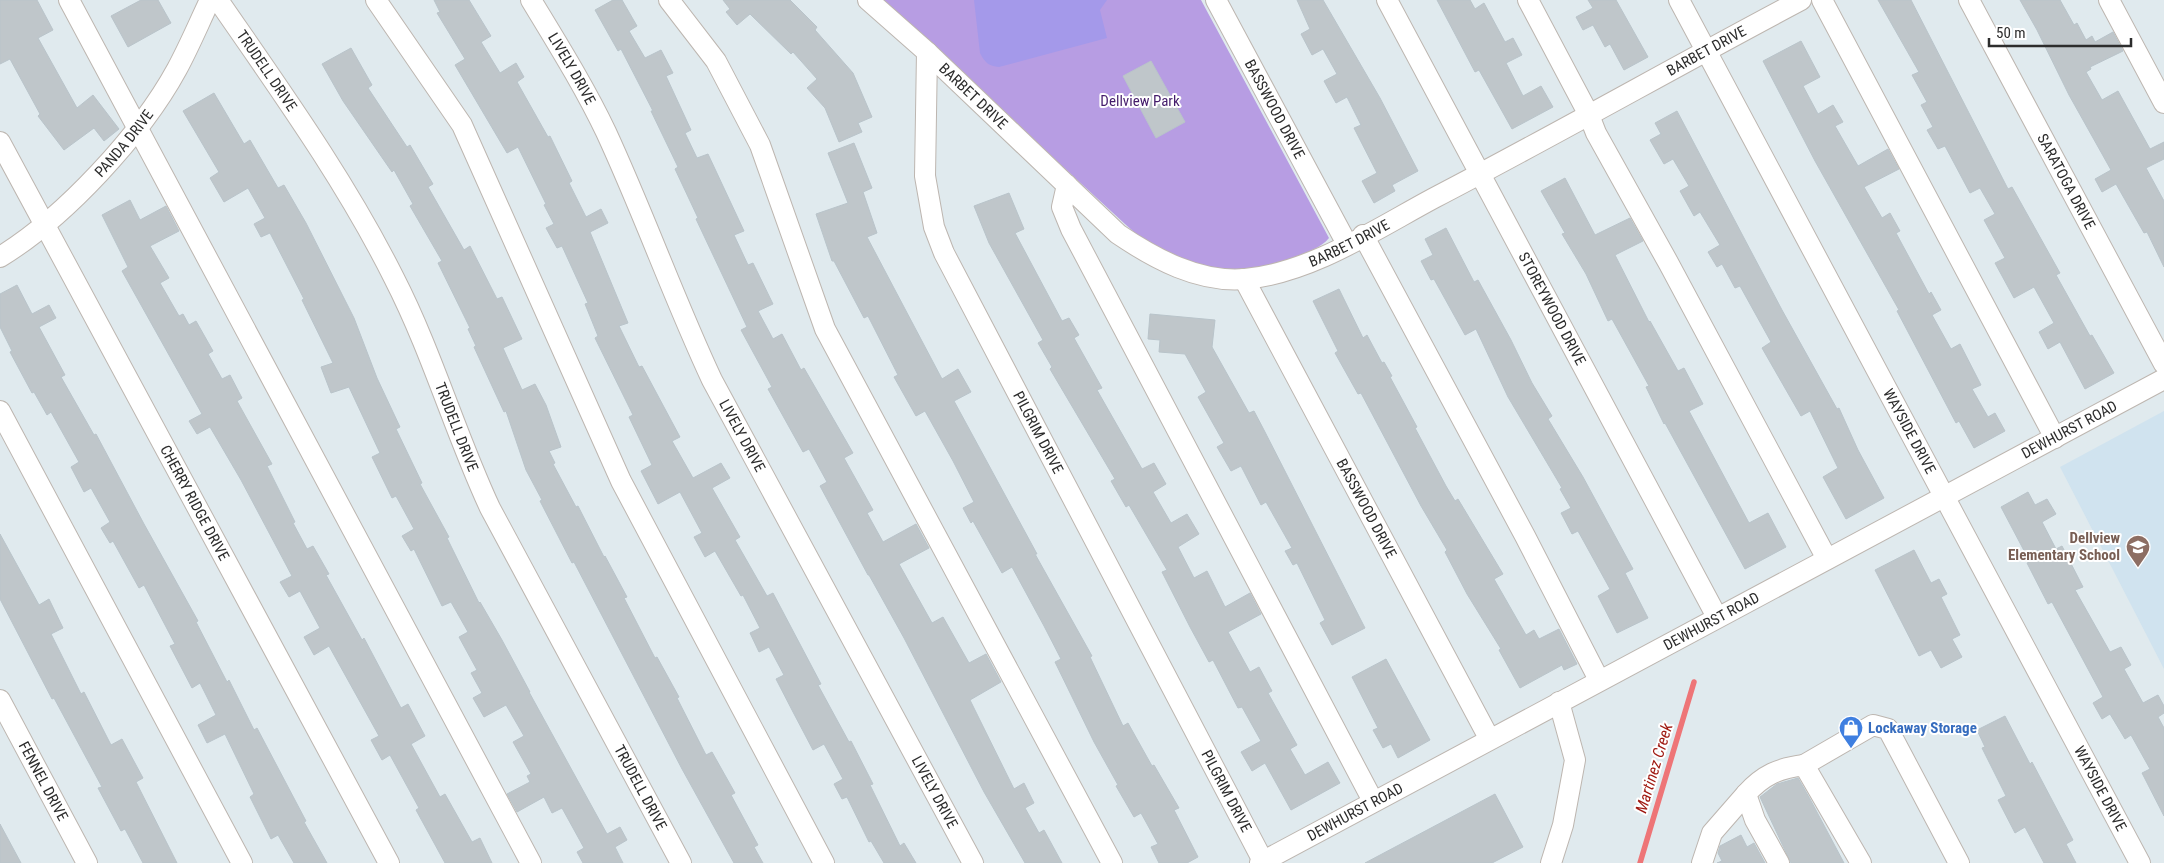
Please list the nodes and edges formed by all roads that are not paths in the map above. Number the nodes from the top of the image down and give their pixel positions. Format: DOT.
graph roads {
  1 [pos="69,0"];
  2 [pos="210,0"];
  3 [pos="218,0"];
  4 [pos="376,0"];
  5 [pos="531,0"];
  6 [pos="669,0"];
  7 [pos="868,0"];
  8 [pos="1216,0"];
  9 [pos="1387,0"];
  10 [pos="1528,0"];
  11 [pos="1679,0"];
  12 [pos="1801,0"];
  13 [pos="1822,0"];
  14 [pos="1969,0"];
  15 [pos="2109,0"];
  16 [pos="1706,50"];
  17 [pos="927,52"];
  18 [pos="2164,103"];
  19 [pos="1589,114"];
  20 [pos="137,128"];
  21 [pos="0,142"];
  22 [pos="1480,174"];
  23 [pos="1067,185"];
  24 [pos="44,226"];
  25 [pos="1355,240"];
  26 [pos="0,257"];
  27 [pos="1244,279"];
  28 [pos="2164,364"];
  29 [pos="2164,379"];
  30 [pos="0,411"];
  31 [pos="2055,438"];
  32 [pos="1944,498"];
  33 [pos="1827,559"];
  34 [pos="1718,618"];
  35 [pos="1599,680"];
  36 [pos="0,700"];
  37 [pos="1559,702"];
  38 [pos="1489,738"];
  39 [pos="1804,765"];
  40 [pos="1746,794"];
  41 [pos="1373,802"];
  42 [pos="1262,862"];
  43 [pos="87,863"];
  44 [pos="242,863"];
  45 [pos="389,863"];
  46 [pos="531,863"];
  47 [pos="681,863"];
  48 [pos="824,863"];
  49 [pos="973,863"];
  50 [pos="1112,863"];
  51 [pos="1551,863"];
  52 [pos="1702,863"];
  53 [pos="1779,863"];
  54 [pos="1861,863"];
  55 [pos="1959,863"];
  56 [pos="2140,863"];
  1 -- 20 [label="street"];
  2 -- 20 [label="street, PANDA DRIVE"];
  3 -- 47 [label="street, TRUDELL DRIVE"];
  4 -- 48 [label="street"];
  5 -- 49 [label="street, LIVELY DRIVE"];
  6 -- 50 [label="street"];
  7 -- 17 [label="street"];
  8 -- 25 [label="street, BASSWOOD DRIVE"];
  9 -- 22 [label="street, STOREYWOOD DRIVE"];
  10 -- 19 [label="street"];
  11 -- 16 [label="street, WAYSIDE DRIVE"];
  12 -- 16 [label="street, BARBET DRIVE"];
  13 -- 31 [label="street"];
  14 -- 28 [label="street, SARATOGA DRIVE"];
  15 -- 18 [label="street"];
  16 -- 19 [label="street, BARBET DRIVE"];
  16 -- 32 [label="street, WAYSIDE DRIVE"];
  17 -- 23 [label="street, BARBET DRIVE"];
  17 -- 42 [label="street, PILGRIM DRIVE"];
  19 -- 22 [label="street, BARBET DRIVE"];
  19 -- 33 [label="street"];
  20 -- 24 [label="street, PANDA DRIVE"];
  20 -- 46 [label="street"];
  21 -- 24 [label="street, CHERRY RIDGE DRIVE"];
  22 -- 25 [label="street, BARBET DRIVE"];
  22 -- 34 [label="street, STOREYWOOD DRIVE"];
  23 -- 27 [label="street, BARBET DRIVE"];
  23 -- 41 [label="street"];
  24 -- 26 [label="street, PANDA DRIVE"];
  24 -- 45 [label="street, CHERRY RIDGE DRIVE"];
  25 -- 27 [label="street, BARBET DRIVE"];
  25 -- 35 [label="street, BASSWOOD DRIVE"];
  27 -- 38 [label="street, BASSWOOD DRIVE"];
  29 -- 31 [label="street, DEWHURST ROAD"];
  30 -- 44 [label="street"];
  31 -- 32 [label="street, DEWHURST ROAD"];
  32 -- 33 [label="street, DEWHURST ROAD"];
  32 -- 56 [label="street, WAYSIDE DRIVE"];
  33 -- 34 [label="street, DEWHURST ROAD"];
  34 -- 35 [label="street, DEWHURST ROAD"];
  35 -- 37 [label="street, DEWHURST ROAD"];
  36 -- 43 [label="street, FENNEL DRIVE"];
  37 -- 38 [label="street, DEWHURST ROAD"];
  37 -- 51 [label="street"];
  38 -- 41 [label="street, DEWHURST ROAD"];
  39 -- 40 [label="street"];
  39 -- 54 [label="street"];
  39 -- 55 [label="street"];
  40 -- 52 [label="street"];
  40 -- 53 [label="street"];
  41 -- 42 [label="street, DEWHURST ROAD"];
}
